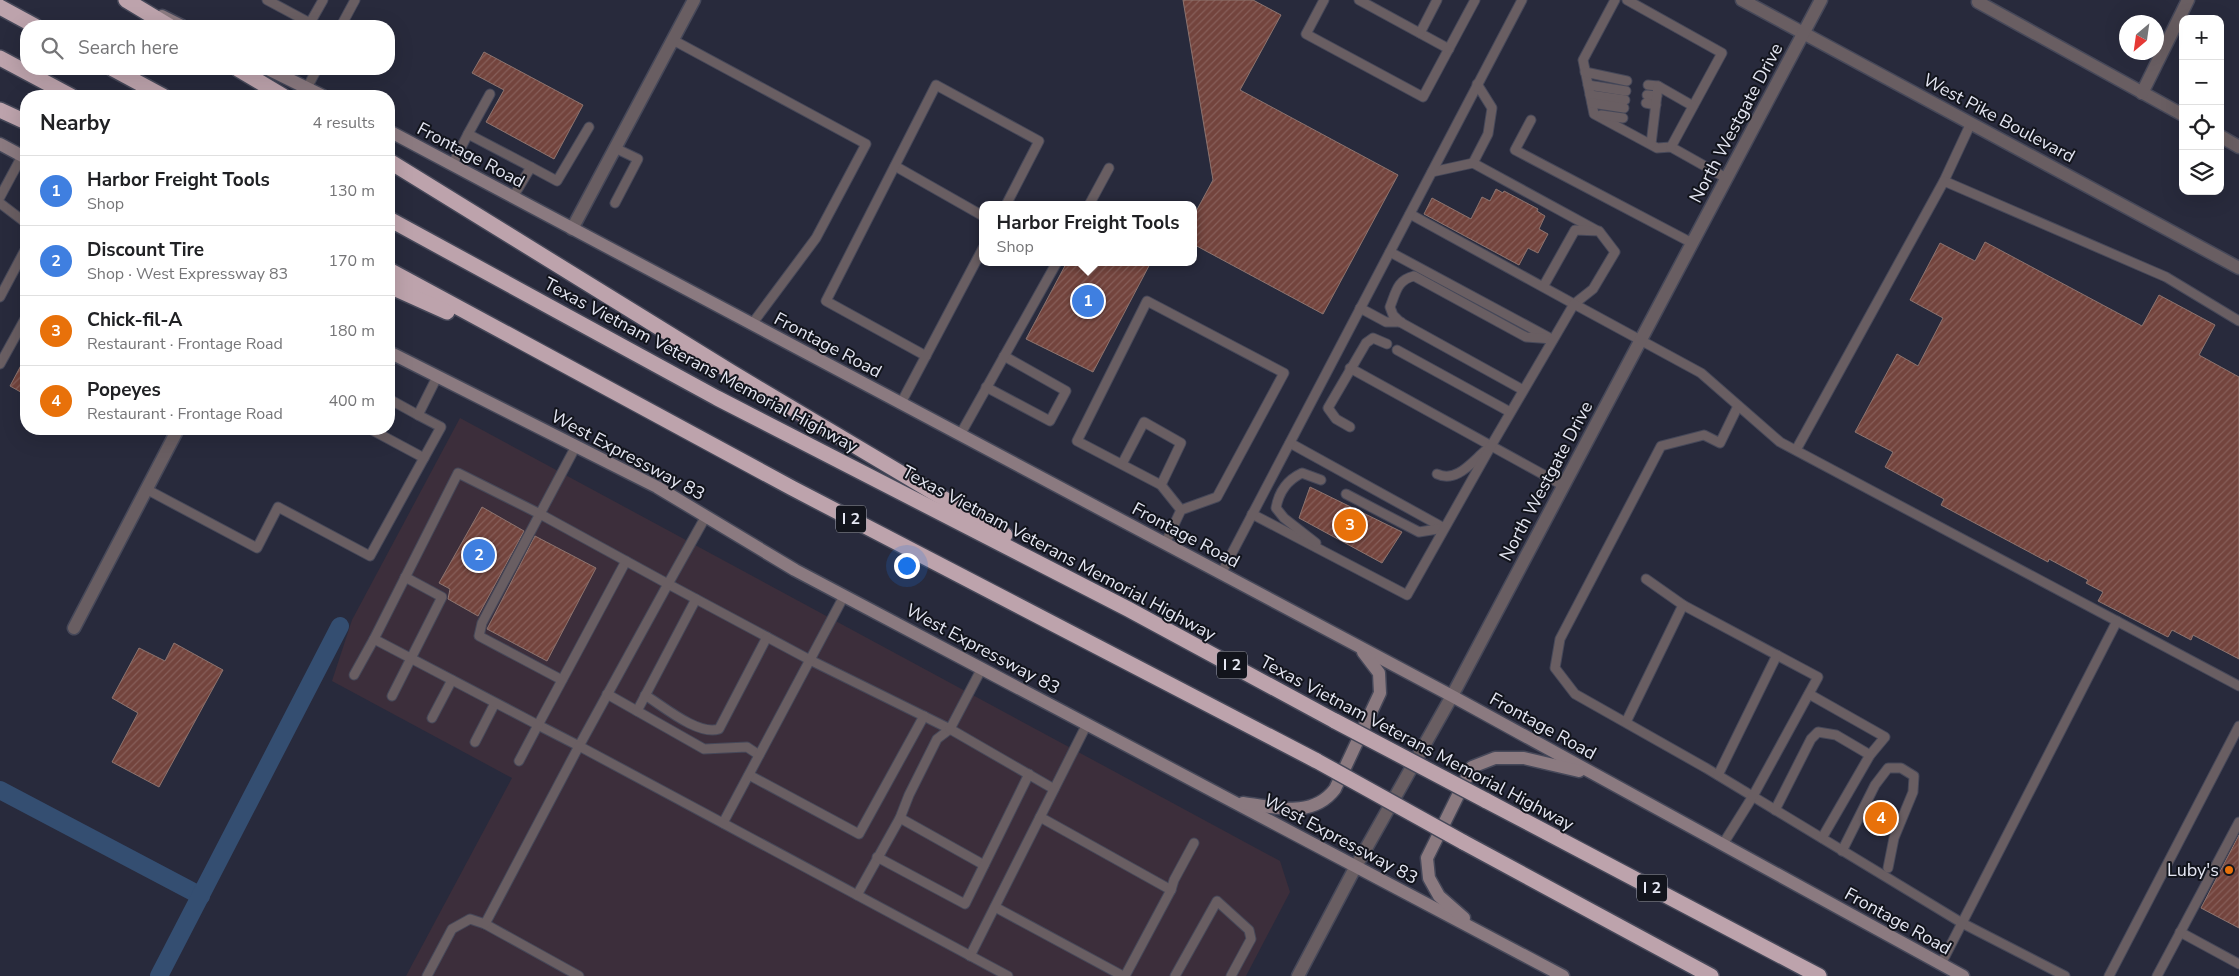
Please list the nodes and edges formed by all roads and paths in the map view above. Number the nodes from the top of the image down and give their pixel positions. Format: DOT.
graph roads {
  1 [pos="127,0"];
  2 [pos="268,0"];
  3 [pos="323,0"];
  4 [pos="355,0"];
  5 [pos="694,0"];
  6 [pos="1324,0"];
  7 [pos="1359,0"];
  8 [pos="1437,0"];
  9 [pos="1475,0"];
  10 [pos="1522,0"];
  11 [pos="1615,0"];
  12 [pos="1627,0"];
  13 [pos="1742,0"];
  14 [pos="1821,0"];
  15 [pos="1979,0"];
  16 [pos="2188,0"];
  17 [pos="0,7"];
  18 [pos="24,20"];
  19 [pos="159,20"];
  20 [pos="169,20"];
  21 [pos="305,20"];
  22 [pos="312,20"];
  23 [pos="344,20"];
  24 [pos="1420,33"];
  25 [pos="1803,33"];
  26 [pos="673,40"];
  27 [pos="1449,49"];
  28 [pos="0,58"];
  29 [pos="20,69"];
  30 [pos="1585,72"];
  31 [pos="32,75"];
  32 [pos="124,75"];
  33 [pos="248,75"];
  34 [pos="280,75"];
  35 [pos="314,75"];
  36 [pos="1627,81"];
  37 [pos="1478,84"];
  38 [pos="1588,85"];
  39 [pos="1648,85"];
  40 [pos="1658,86"];
  41 [pos="307,88"];
  42 [pos="60,90"];
  43 [pos="152,90"];
  44 [pos="273,90"];
  45 [pos="311,90"];
  46 [pos="2142,93"];
  47 [pos="490,94"];
  48 [pos="1591,99"];
  49 [pos="1693,106"];
  50 [pos="0,110"];
  51 [pos="1653,112"];
  52 [pos="2179,113"];
  53 [pos="1594,114"];
  54 [pos="1623,118"];
  55 [pos="20,119"];
  56 [pos="1531,120"];
  57 [pos="1971,123"];
  58 [pos="589,127"];
  59 [pos="395,134"];
  60 [pos="468,134"];
  61 [pos="2224,138"];
  62 [pos="0,144"];
  63 [pos="1651,144"];
  64 [pos="2239,146"];
  65 [pos="1671,147"];
  66 [pos="615,148"];
  67 [pos="20,155"];
  68 [pos="20,164"];
  69 [pos="1473,164"];
  70 [pos="395,165"];
  71 [pos="452,165"];
  72 [pos="894,166"];
  73 [pos="531,167"];
  74 [pos="1109,168"];
  75 [pos="1432,172"];
  76 [pos="1726,178"];
  77 [pos="1944,181"];
  78 [pos="0,197"];
  79 [pos="513,198"];
  80 [pos="1008,201"];
  81 [pos="1091,201"];
  82 [pos="0,203"];
  83 [pos="615,203"];
  84 [pos="979,214"];
  85 [pos="1410,214"];
  86 [pos="20,218"];
  87 [pos="395,222"];
  88 [pos="572,229"];
  89 [pos="1599,232"];
  90 [pos="1692,243"];
  91 [pos="1390,252"];
  92 [pos="979,256"];
  93 [pos="20,259"];
  94 [pos="1054,266"];
  95 [pos="2239,268"];
  96 [pos="395,273"];
  97 [pos="1543,287"];
  98 [pos="395,289"];
  99 [pos="0,297"];
  100 [pos="1574,304"];
  101 [pos="1360,308"];
  102 [pos="2239,321"];
  103 [pos="1401,322"];
  104 [pos="752,324"];
  105 [pos="20,329"];
  106 [pos="1553,339"];
  107 [pos="1641,340"];
  108 [pos="1387,344"];
  109 [pos="1397,350"];
  110 [pos="395,355"];
  111 [pos="926,356"];
  112 [pos="1004,356"];
  113 [pos="558,363"];
  114 [pos="0,364"];
  115 [pos="1350,368"];
  116 [pos="438,377"];
  117 [pos="986,387"];
  118 [pos="1523,390"];
  119 [pos="395,402"];
  120 [pos="901,403"];
  121 [pos="1738,406"];
  122 [pos="1510,412"];
  123 [pos="418,415"];
  124 [pos="1350,427"];
  125 [pos="175,435"];
  126 [pos="381,435"];
  127 [pos="960,435"];
  128 [pos="1290,443"];
  129 [pos="576,446"];
  130 [pos="1490,446"];
  131 [pos="1796,450"];
  132 [pos="424,458"];
  133 [pos="1122,464"];
  134 [pos="1437,474"];
  135 [pos="1321,480"];
  136 [pos="1161,485"];
  137 [pos="1564,486"];
  138 [pos="146,489"];
  139 [pos="1346,494"];
  140 [pos="1181,510"];
  141 [pos="540,514"];
  142 [pos="1252,514"];
  143 [pos="706,516"];
  144 [pos="1444,528"];
  145 [pos="1165,544"];
  146 [pos="1336,558"];
  147 [pos="626,561"];
  148 [pos="1221,574"];
  149 [pos="405,577"];
  150 [pos="1646,579"];
  151 [pos="668,584"];
  152 [pos="844,596"];
  153 [pos="696,599"];
  154 [pos="1683,605"];
  155 [pos="1128,609"];
  156 [pos="2116,621"];
  157 [pos="74,628"];
  158 [pos="768,637"];
  159 [pos="374,639"];
  160 [pos="1353,644"];
  161 [pos="1778,655"];
  162 [pos="410,658"];
  163 [pos="810,660"];
  164 [pos="982,668"];
  165 [pos="354,675"];
  166 [pos="452,680"];
  167 [pos="562,680"];
  168 [pos="2239,686"];
  169 [pos="607,694"];
  170 [pos="1809,694"];
  171 [pos="645,695"];
  172 [pos="392,696"];
  173 [pos="1452,696"];
  174 [pos="496,703"];
  175 [pos="637,711"];
  176 [pos="924,716"];
  177 [pos="432,718"];
  178 [pos="1626,722"];
  179 [pos="1087,724"];
  180 [pos="538,725"];
  181 [pos="2239,726"];
  182 [pos="950,729"];
  183 [pos="476,742"];
  184 [pos="579,746"];
  185 [pos="760,755"];
  186 [pos="1870,755"];
  187 [pos="518,761"];
  188 [pos="1029,774"];
  189 [pos="749,775"];
  190 [pos="1596,775"];
  191 [pos="1718,775"];
  192 [pos="1054,789"];
  193 [pos="1753,796"];
  194 [pos="1235,802"];
  195 [pos="1775,810"];
  196 [pos="900,818"];
  197 [pos="1040,818"];
  198 [pos="2239,822"];
  199 [pos="723,823"];
  200 [pos="1822,838"];
  201 [pos="1194,843"];
  202 [pos="1722,844"];
  203 [pos="1842,851"];
  204 [pos="877,857"];
  205 [pos="984,864"];
  206 [pos="1355,868"];
  207 [pos="1886,872"];
  208 [pos="1172,890"];
  209 [pos="856,895"];
  210 [pos="995,907"];
  211 [pos="1962,923"];
  212 [pos="485,924"];
  213 [pos="1477,930"];
  214 [pos="2180,932"];
  215 [pos="970,956"];
  216 [pos="1941,964"];
  217 [pos="2239,964"];
  218 [pos="427,976"];
  219 [pos="579,976"];
  220 [pos="1008,976"];
  221 [pos="1124,976"];
  222 [pos="1175,976"];
  223 [pos="1231,976"];
  224 [pos="1298,976"];
  225 [pos="1563,976"];
  226 [pos="1710,976"];
  227 [pos="1819,976"];
  228 [pos="1963,976"];
  229 [pos="2065,976"];
  230 [pos="2109,976"];
  231 [pos="2157,976"];
  1 -- 19 [label="highway"];
  1 -- 20 [label="main road"];
  2 -- 21 [label="lane"];
  3 -- 22 [label="lane"];
  4 -- 23 [label="lane"];
  5 -- 26 [label="street"];
  6 -- 27 [label="lane"];
  7 -- 24 [label="lane"];
  8 -- 24 [label="lane"];
  9 -- 27 [label="lane"];
  10 -- 37 [label="lane"];
  11 -- 30 [label="lane"];
  12 -- 49 [label="lane"];
  13 -- 25 [label="street, West Pike Boulevard"];
  14 -- 25 [label="street, North Westgate Drive"];
  15 -- 46 [label="street"];
  16 -- 46 [label="street"];
  17 -- 18 [label="highway"];
  24 -- 27 [label="lane"];
  25 -- 57 [label="street, West Pike Boulevard"];
  25 -- 76 [label="street, North Westgate Drive"];
  26 -- 66 [label="street"];
  26 -- 104 [label="lane"];
  28 -- 29 [label="highway"];
  30 -- 36 [label="lane"];
  30 -- 38 [label="lane"];
  31 -- 42 [label="highway"];
  32 -- 43 [label="highway"];
  33 -- 44 [label="highway"];
  34 -- 41 [label="main road"];
  35 -- 41 [label="lane"];
  37 -- 69 [label="lane"];
  37 -- 75 [label="lane"];
  38 -- 48 [label="lane"];
  38 -- 48 [label="lane"];
  39 -- 40 [label="lane"];
  40 -- 49 [label="lane"];
  40 -- 51 [label="lane"];
  41 -- 45 [label="main road"];
  46 -- 52 [label="street"];
  47 -- 60 [label="lane"];
  48 -- 53 [label="lane"];
  49 -- 65 [label="lane"];
  50 -- 55 [label="highway"];
  51 -- 51 [label="lane"];
  51 -- 63 [label="lane"];
  53 -- 54 [label="lane"];
  53 -- 63 [label="lane"];
  56 -- 90 [label="lane"];
  57 -- 77 [label="lane"];
  57 -- 95 [label="street, West Pike Boulevard"];
  58 -- 73 [label="lane"];
  59 -- 71 [label="main road, Frontage Road"];
  60 -- 71 [label="lane"];
  60 -- 73 [label="lane"];
  61 -- 64 [label="street"];
  62 -- 67 [label="main road"];
  63 -- 65 [label="lane"];
  65 -- 76 [label="lane"];
  66 -- 83 [label="lane"];
  66 -- 88 [label="street"];
  68 -- 78 [label="lane"];
  69 -- 75 [label="lane"];
  69 -- 89 [label="lane"];
  70 -- 155 [label="highway"];
  71 -- 79 [label="main road, Frontage Road"];
  72 -- 80 [label="lane"];
  72 -- 84 [label="lane"];
  72 -- 111 [label="lane"];
  73 -- 79 [label="lane"];
  74 -- 81 [label="lane"];
  75 -- 85 [label="lane"];
  76 -- 90 [label="street, North Westgate Drive"];
  77 -- 102 [label="lane"];
  77 -- 131 [label="lane"];
  79 -- 88 [label="main road, Frontage Road"];
  82 -- 86 [label="lane"];
  85 -- 91 [label="lane"];
  85 -- 97 [label="lane"];
  87 -- 155 [label="highway, Texas Vietnam Veterans Memorial Highway / I 2"];
  88 -- 104 [label="main road, Frontage Road"];
  89 -- 97 [label="lane"];
  89 -- 100 [label="lane"];
  90 -- 107 [label="street, North Westgate Drive"];
  91 -- 101 [label="lane"];
  91 -- 106 [label="lane"];
  92 -- 111 [label="lane"];
  93 -- 99 [label="lane"];
  94 -- 112 [label="lane"];
  96 -- 113 [label="highway, I 2"];
  97 -- 100 [label="lane"];
  98 -- 113 [label="highway"];
  100 -- 106 [label="lane"];
  100 -- 107 [label="lane"];
  101 -- 103 [label="lane"];
  101 -- 128 [label="lane"];
  103 -- 106 [label="lane"];
  103 -- 118 [label="lane"];
  104 -- 120 [label="main road, Frontage Road"];
  105 -- 114 [label="lane"];
  106 -- 118 [label="lane"];
  107 -- 121 [label="lane"];
  107 -- 137 [label="street, North Westgate Drive"];
  108 -- 115 [label="lane"];
  109 -- 122 [label="lane"];
  110 -- 116 [label="main road, West Expressway 83"];
  111 -- 120 [label="lane"];
  112 -- 117 [label="lane"];
  112 -- 117 [label="lane"];
  113 -- 226 [label="highway, I 2, bridge"];
  115 -- 124 [label="lane"];
  115 -- 130 [label="lane"];
  116 -- 123 [label="lane"];
  116 -- 129 [label="main road, West Expressway 83"];
  117 -- 127 [label="lane"];
  118 -- 122 [label="lane"];
  119 -- 123 [label="lane"];
  120 -- 127 [label="main road, Frontage Road"];
  121 -- 131 [label="lane"];
  121 -- 178 [label="lane"];
  122 -- 130 [label="lane"];
  123 -- 132 [label="lane"];
  125 -- 138 [label="street"];
  126 -- 132 [label="lane"];
  127 -- 145 [label="main road, Frontage Road"];
  128 -- 142 [label="lane"];
  128 -- 144 [label="lane"];
  129 -- 141 [label="lane"];
  129 -- 143 [label="main road, West Expressway 83"];
  130 -- 134 [label="lane"];
  130 -- 137 [label="lane"];
  130 -- 144 [label="lane"];
  131 -- 156 [label="lane"];
  132 -- 138 [label="lane"];
  133 -- 136 [label="lane"];
  133 -- 136 [label="lane"];
  133 -- 140 [label="lane"];
  135 -- 146 [label="lane"];
  136 -- 140 [label="lane"];
  137 -- 173 [label="street, North Westgate Drive"];
  138 -- 157 [label="street"];
  139 -- 144 [label="lane"];
  140 -- 145 [label="lane"];
  141 -- 147 [label="lane"];
  141 -- 149 [label="lane"];
  141 -- 167 [label="lane"];
  142 -- 146 [label="lane"];
  142 -- 148 [label="lane"];
  143 -- 151 [label="lane"];
  143 -- 152 [label="main road, West Expressway 83"];
  144 -- 146 [label="lane"];
  145 -- 148 [label="main road, Frontage Road"];
  147 -- 151 [label="lane"];
  147 -- 167 [label="lane"];
  148 -- 160 [label="main road, Frontage Road"];
  149 -- 159 [label="lane"];
  149 -- 162 [label="lane"];
  150 -- 154 [label="lane"];
  151 -- 153 [label="lane"];
  151 -- 169 [label="lane"];
  152 -- 163 [label="lane"];
  152 -- 164 [label="main road, West Expressway 83"];
  153 -- 158 [label="lane"];
  153 -- 171 [label="lane"];
  154 -- 161 [label="lane"];
  154 -- 178 [label="lane"];
  155 -- 227 [label="highway, Texas Vietnam Veterans Memorial Highway / I 2, bridge"];
  156 -- 168 [label="lane"];
  156 -- 211 [label="lane"];
  158 -- 163 [label="lane"];
  158 -- 171 [label="lane"];
  159 -- 162 [label="lane"];
  159 -- 165 [label="lane"];
  160 -- 173 [label="main road, Frontage Road"];
  160 -- 194 [label="main road"];
  161 -- 170 [label="lane"];
  161 -- 191 [label="lane"];
  162 -- 166 [label="lane"];
  162 -- 172 [label="lane"];
  163 -- 176 [label="lane"];
  163 -- 185 [label="lane"];
  164 -- 179 [label="main road, West Expressway 83"];
  164 -- 182 [label="lane"];
  166 -- 174 [label="lane"];
  166 -- 177 [label="lane"];
  167 -- 180 [label="lane"];
  169 -- 175 [label="lane"];
  169 -- 184 [label="lane"];
  170 -- 186 [label="lane"];
  170 -- 193 [label="lane"];
  171 -- 175 [label="lane"];
  173 -- 190 [label="main road, Frontage Road"];
  173 -- 206 [label="street, North Westgate Drive"];
  174 -- 180 [label="lane"];
  174 -- 183 [label="lane"];
  175 -- 185 [label="lane"];
  176 -- 182 [label="lane"];
  176 -- 189 [label="lane"];
  178 -- 191 [label="lane"];
  179 -- 192 [label="lane"];
  179 -- 194 [label="main road, West Expressway 83"];
  180 -- 184 [label="lane"];
  180 -- 187 [label="lane"];
  181 -- 230 [label="lane"];
  182 -- 188 [label="lane"];
  182 -- 196 [label="lane"];
  184 -- 199 [label="lane"];
  184 -- 212 [label="lane"];
  185 -- 189 [label="lane"];
  186 -- 195 [label="lane"];
  186 -- 200 [label="lane"];
  188 -- 192 [label="lane"];
  188 -- 205 [label="lane"];
  189 -- 199 [label="lane"];
  190 -- 202 [label="main road, Frontage Road"];
  190 -- 213 [label="main road"];
  191 -- 193 [label="lane"];
  192 -- 197 [label="lane"];
  193 -- 195 [label="lane"];
  193 -- 202 [label="lane"];
  194 -- 206 [label="main road, West Expressway 83"];
  195 -- 200 [label="lane"];
  196 -- 204 [label="lane"];
  196 -- 205 [label="lane"];
  197 -- 208 [label="lane"];
  197 -- 210 [label="lane"];
  198 -- 214 [label="lane"];
  199 -- 209 [label="lane"];
  200 -- 203 [label="lane"];
  201 -- 208 [label="lane"];
  202 -- 216 [label="main road, Frontage Road"];
  203 -- 207 [label="lane"];
  203 -- 207 [label="lane"];
  204 -- 205 [label="lane"];
  204 -- 209 [label="lane"];
  206 -- 213 [label="main road, West Expressway 83"];
  206 -- 224 [label="street, North Westgate Drive"];
  207 -- 211 [label="lane"];
  208 -- 221 [label="lane"];
  209 -- 215 [label="lane"];
  210 -- 215 [label="lane"];
  210 -- 221 [label="lane"];
  211 -- 216 [label="lane"];
  211 -- 229 [label="lane"];
  212 -- 218 [label="lane"];
  212 -- 219 [label="lane"];
  213 -- 225 [label="main road, West Expressway 83"];
  214 -- 217 [label="lane"];
  214 -- 231 [label="lane"];
  215 -- 220 [label="lane"];
  216 -- 228 [label="main road, Frontage Road"];
  222 -- 223 [label="lane"];
}
